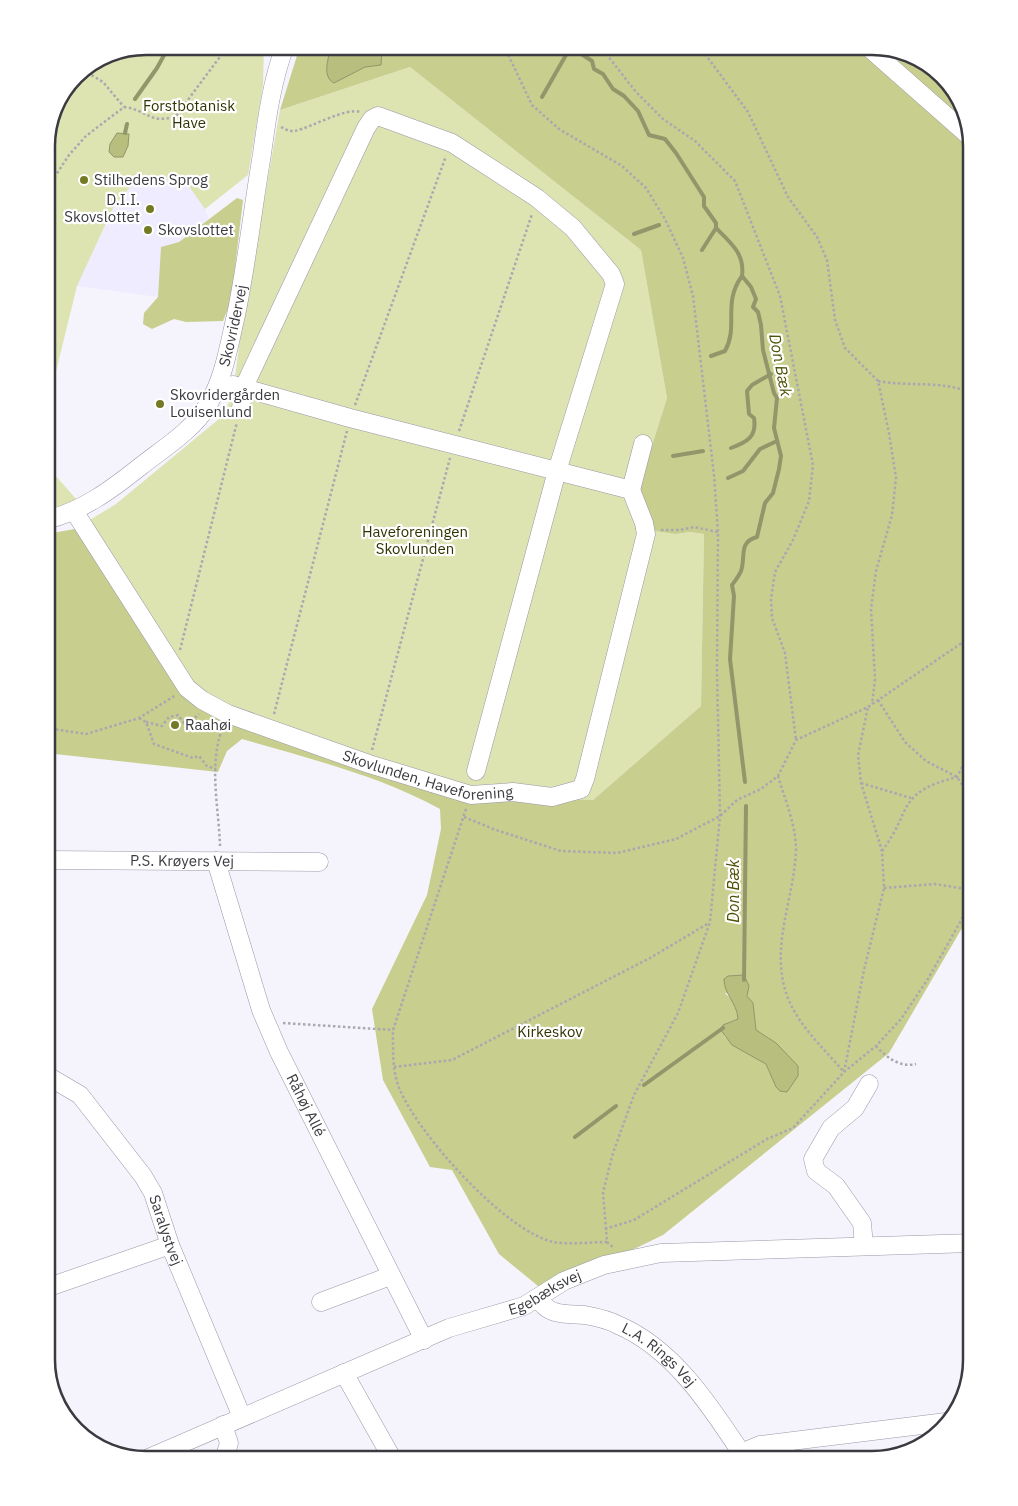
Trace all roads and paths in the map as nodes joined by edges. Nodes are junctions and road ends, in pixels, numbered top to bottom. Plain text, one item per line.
1 (221, 55) edge
2 (282, 55) edge
3 (508, 55) edge
4 (607, 55) edge
5 (706, 55) edge
6 (877, 55) edge
7 (90, 74) edge
8 (124, 107) junction
9 (372, 119) junction
10 (267, 120) junction
11 (961, 129) edge
12 (446, 158) dead end
13 (55, 176) edge
14 (530, 220) dead end
15 (220, 381) junction
16 (878, 381) junction
17 (243, 388) junction
18 (963, 390) edge
19 (359, 394) dead end
20 (241, 409) joint
21 (462, 422) dead end
22 (344, 444) dead end
23 (643, 444) dead end
24 (447, 470) dead end
25 (557, 472) junction
26 (632, 490) junction
27 (74, 511) junction
28 (55, 517) edge
29 (646, 528) junction
30 (718, 532) junction
31 (962, 643) edge
32 (181, 645) dead end
33 (187, 688) junction
34 (202, 700) junction
35 (878, 700) junction
36 (277, 704) dead end
37 (872, 704) junction
38 (868, 707) junction
39 (228, 714) junction
40 (139, 718) junction
41 (146, 722) junction
42 (55, 729) edge
43 (796, 740) junction
44 (373, 747) dead end
45 (963, 765) edge
46 (216, 769) junction
47 (476, 771) dead end
48 (778, 776) junction
49 (957, 777) junction
50 (860, 783) junction
51 (963, 786) edge
52 (470, 795) junction
53 (911, 798) junction
54 (720, 816) junction
55 (464, 817) junction
56 (882, 851) junction
57 (55, 860) edge
58 (216, 862) junction
59 (318, 862) dead end
60 (884, 888) junction
61 (963, 889) edge
62 (963, 917) edge
63 (710, 922) junction
64 (266, 1022) junction
65 (393, 1030) junction
66 (876, 1046) junction
67 (916, 1064) dead end
68 (394, 1067) junction
69 (844, 1072) junction
70 (55, 1080) edge
71 (869, 1084) dead end
72 (606, 1229) junction
73 (963, 1241) edge
74 (607, 1242) junction
75 (170, 1246) junction
76 (864, 1246) junction
77 (629, 1260) junction
78 (390, 1276) junction
79 (55, 1285) edge
80 (537, 1298) junction
81 (321, 1302) dead end
82 (424, 1340) junction
83 (344, 1374) junction
84 (242, 1417) junction
85 (937, 1423) edge
86 (223, 1425) junction
87 (164, 1451) edge
88 (227, 1451) edge
89 (388, 1451) edge
90 (740, 1451) edge
91 (751, 1451) edge

1 - 8 path
2 - 10 street, Skovridervej
3 - 30 path
4 - 43 path
5 - 16 path
6 - 11 street
7 - 8 path
8 - 13 path
9 - 10 path
9 - 17 street
9 - 25 street
10 - 15 street, Skovridervej
12 - 19 path
14 - 21 path
15 - 17 street
15 - 27 street, Skovridervej
16 - 18 path
16 - 37 path
17 - 20 street
17 - 25 street
20 - 32 path
22 - 36 path
23 - 26 street
24 - 44 path
25 - 26 street
25 - 47 street
26 - 29 street
27 - 28 street, Skovridervej
27 - 33 street, Skovlunden, Haveforening
29 - 30 path
29 - 52 street, Skovlunden, Haveforening
30 - 54 path
31 - 35 path
33 - 34 street, Skovlunden, Haveforening
33 - 40 path
34 - 39 street, Skovlunden, Haveforening
34 - 41 path
35 - 37 path
35 - 49 path
37 - 38 path
38 - 43 path
38 - 50 path
39 - 46 path
39 - 52 street, Skovlunden, Haveforening
40 - 41 path
40 - 42 path
41 - 46 path
43 - 48 path
45 - 49 path
46 - 58 path
48 - 54 path
48 - 69 path
49 - 51 path
49 - 53 path
50 - 53 path
50 - 56 path
52 - 55 path
53 - 56 path
54 - 55 path
54 - 63 path
55 - 65 path
56 - 60 path
57 - 58 street, P.S. Krøyers Vej
58 - 59 street, P.S. Krøyers Vej
58 - 64 street, Råhøj Allé
60 - 61 path
60 - 69 path
62 - 66 path
63 - 68 path
63 - 72 path
64 - 65 path
64 - 78 street, Råhøj Allé
65 - 68 path
66 - 67 path
66 - 69 path
68 - 74 path
69 - 72 path
70 - 75 street, Saralystvej
71 - 76 street
72 - 74 path
73 - 76 street, Egebæksvej
74 - 77 path
75 - 79 street
75 - 84 street, Saralystvej
76 - 77 street, Egebæksvej
77 - 80 street, Egebæksvej
78 - 81 street
78 - 82 street, Råhøj Allé
80 - 82 street, Egebæksvej
80 - 90 street, L.A. Rings Vej
82 - 83 street, Egebæksvej
83 - 84 street, Egebæksvej
83 - 89 street
84 - 86 street, Egebæksvej
85 - 91 street
86 - 87 street, Egebæksvej
86 - 88 street

